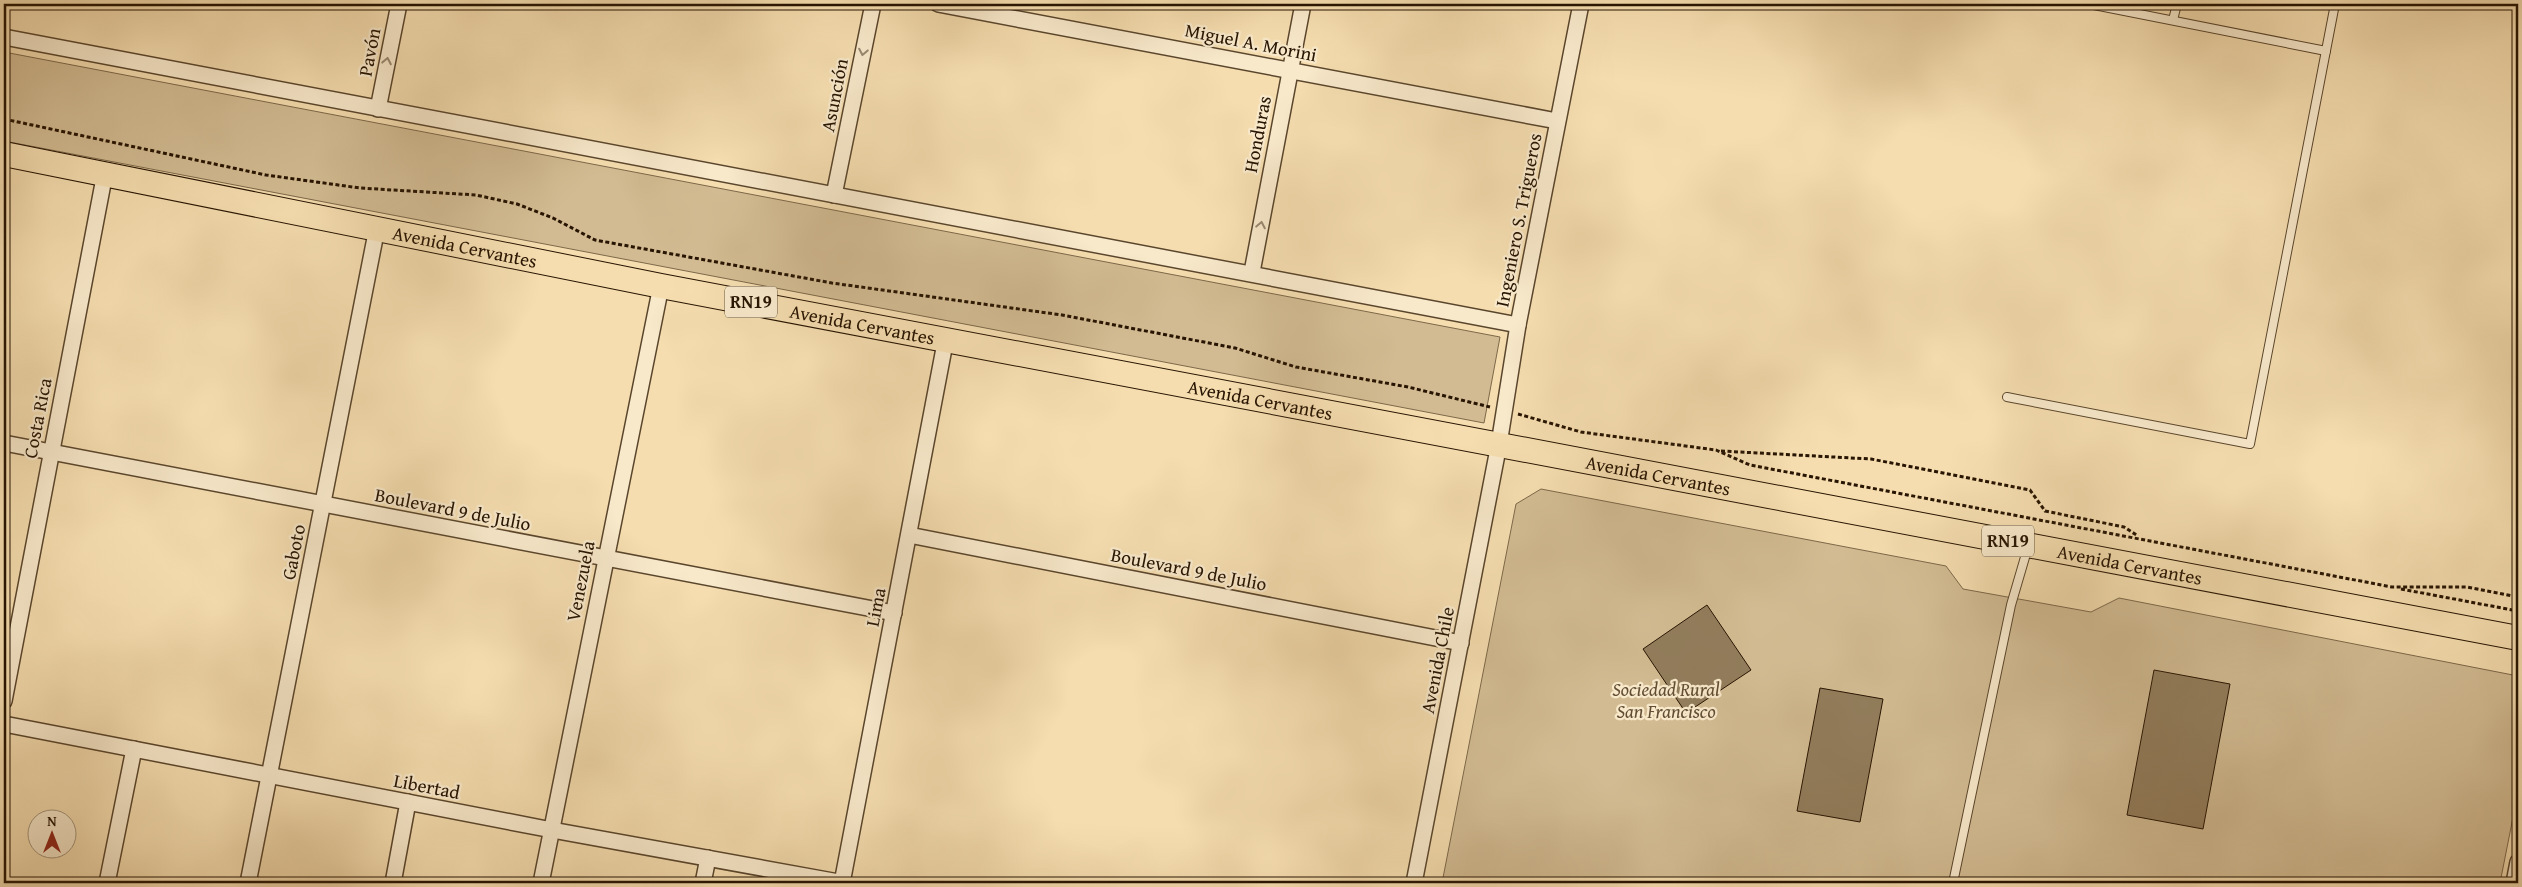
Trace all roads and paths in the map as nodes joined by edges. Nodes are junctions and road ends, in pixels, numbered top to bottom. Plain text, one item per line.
1 (399, 4) edge
2 (873, 4) edge
3 (938, 4) edge
4 (1303, 4) edge
5 (1581, 4) edge
6 (2089, 4) edge
7 (2177, 4) edge
8 (2335, 4) edge
9 (2173, 20) junction
10 (4, 37) edge
11 (2326, 51) junction
12 (1290, 70) junction
13 (378, 108) junction
14 (4, 119) edge
15 (1557, 121) junction
16 (4, 154) edge
17 (105, 173) junction
18 (834, 195) junction
19 (378, 228) junction
20 (1252, 272) junction
21 (661, 286) junction
22 (1518, 325) junction
23 (946, 338) junction
24 (2006, 397) dead end
25 (1504, 410) junction
26 (4, 443) edge
27 (1499, 444) junction
28 (1716, 450) junction
29 (51, 452) junction
30 (323, 504) junction
31 (909, 535) junction
32 (2141, 538) junction
33 (2029, 545) junction
34 (605, 559) junction
35 (2392, 587) junction
36 (2518, 597) edge
37 (2518, 611) edge
38 (894, 613) junction
39 (2518, 638) edge
40 (1461, 643) junction
41 (4, 701) edge
42 (4, 724) edge
43 (134, 750) junction
44 (269, 776) junction
45 (408, 802) junction
46 (552, 830) junction
47 (708, 858) junction
48 (2518, 862) edge
49 (107, 883) edge
50 (248, 883) edge
51 (393, 883) edge
52 (542, 883) edge
53 (703, 883) edge
54 (843, 883) edge
55 (1414, 883) edge
56 (1953, 883) edge
57 (2514, 883) edge

13 -> 1 street, Pavón
2 -> 18 street, Asunción
3 - 12 street, Miguel A. Morini
4 - 12 street, Honduras
5 - 15 street, Ingeniero S. Trigueros
6 - 9 lane
7 - 9 lane
8 - 11 lane
9 - 11 lane
10 - 13 street
11 - 24 lane
12 - 15 street, Miguel A. Morini
20 -> 12 street, Honduras
13 - 18 street
14 - 25 path
15 - 22 street, Ingeniero S. Trigueros
16 - 17 main road, Avenida Cervantes / RN19
17 - 19 main road, Avenida Cervantes / RN19
17 - 29 street, Costa Rica
18 - 20 street
19 - 21 main road, Avenida Cervantes / RN19
19 - 30 street, Gaboto
20 - 22 street
21 - 23 main road, Avenida Cervantes / RN19
21 - 34 street, Venezuela
22 - 25 street, Ingeniero S. Trigueros
23 - 27 main road, Avenida Cervantes / RN19
23 - 31 street, Lima
25 - 27 street, Ingeniero S. Trigueros
25 - 28 path
26 - 29 street, Boulevard 9 de Julio
27 - 33 main road, Avenida Cervantes / RN19
27 - 40 street, Avenida Chile
28 - 32 path
28 - 32 path
29 - 30 street, Boulevard 9 de Julio
29 - 41 street, Costa Rica
30 - 34 street, Boulevard 9 de Julio
30 - 44 street, Gaboto
31 - 38 street, Lima
31 - 40 street, Boulevard 9 de Julio
32 - 35 path
33 - 39 main road, Avenida Cervantes / RN19
33 - 56 lane
34 - 38 street, Boulevard 9 de Julio
34 - 46 street, Venezuela
35 - 36 path
35 - 37 path
38 - 54 street, Lima
40 - 55 street, Avenida Chile
42 - 43 street, Libertad
43 - 44 street, Libertad
43 - 49 street
44 - 45 street, Libertad
44 - 50 street, Gaboto
45 - 46 street, Libertad
45 - 51 street
46 - 47 street, Libertad
46 - 52 street, Venezuela
47 - 53 street
47 - 54 street, Libertad
48 - 57 street

